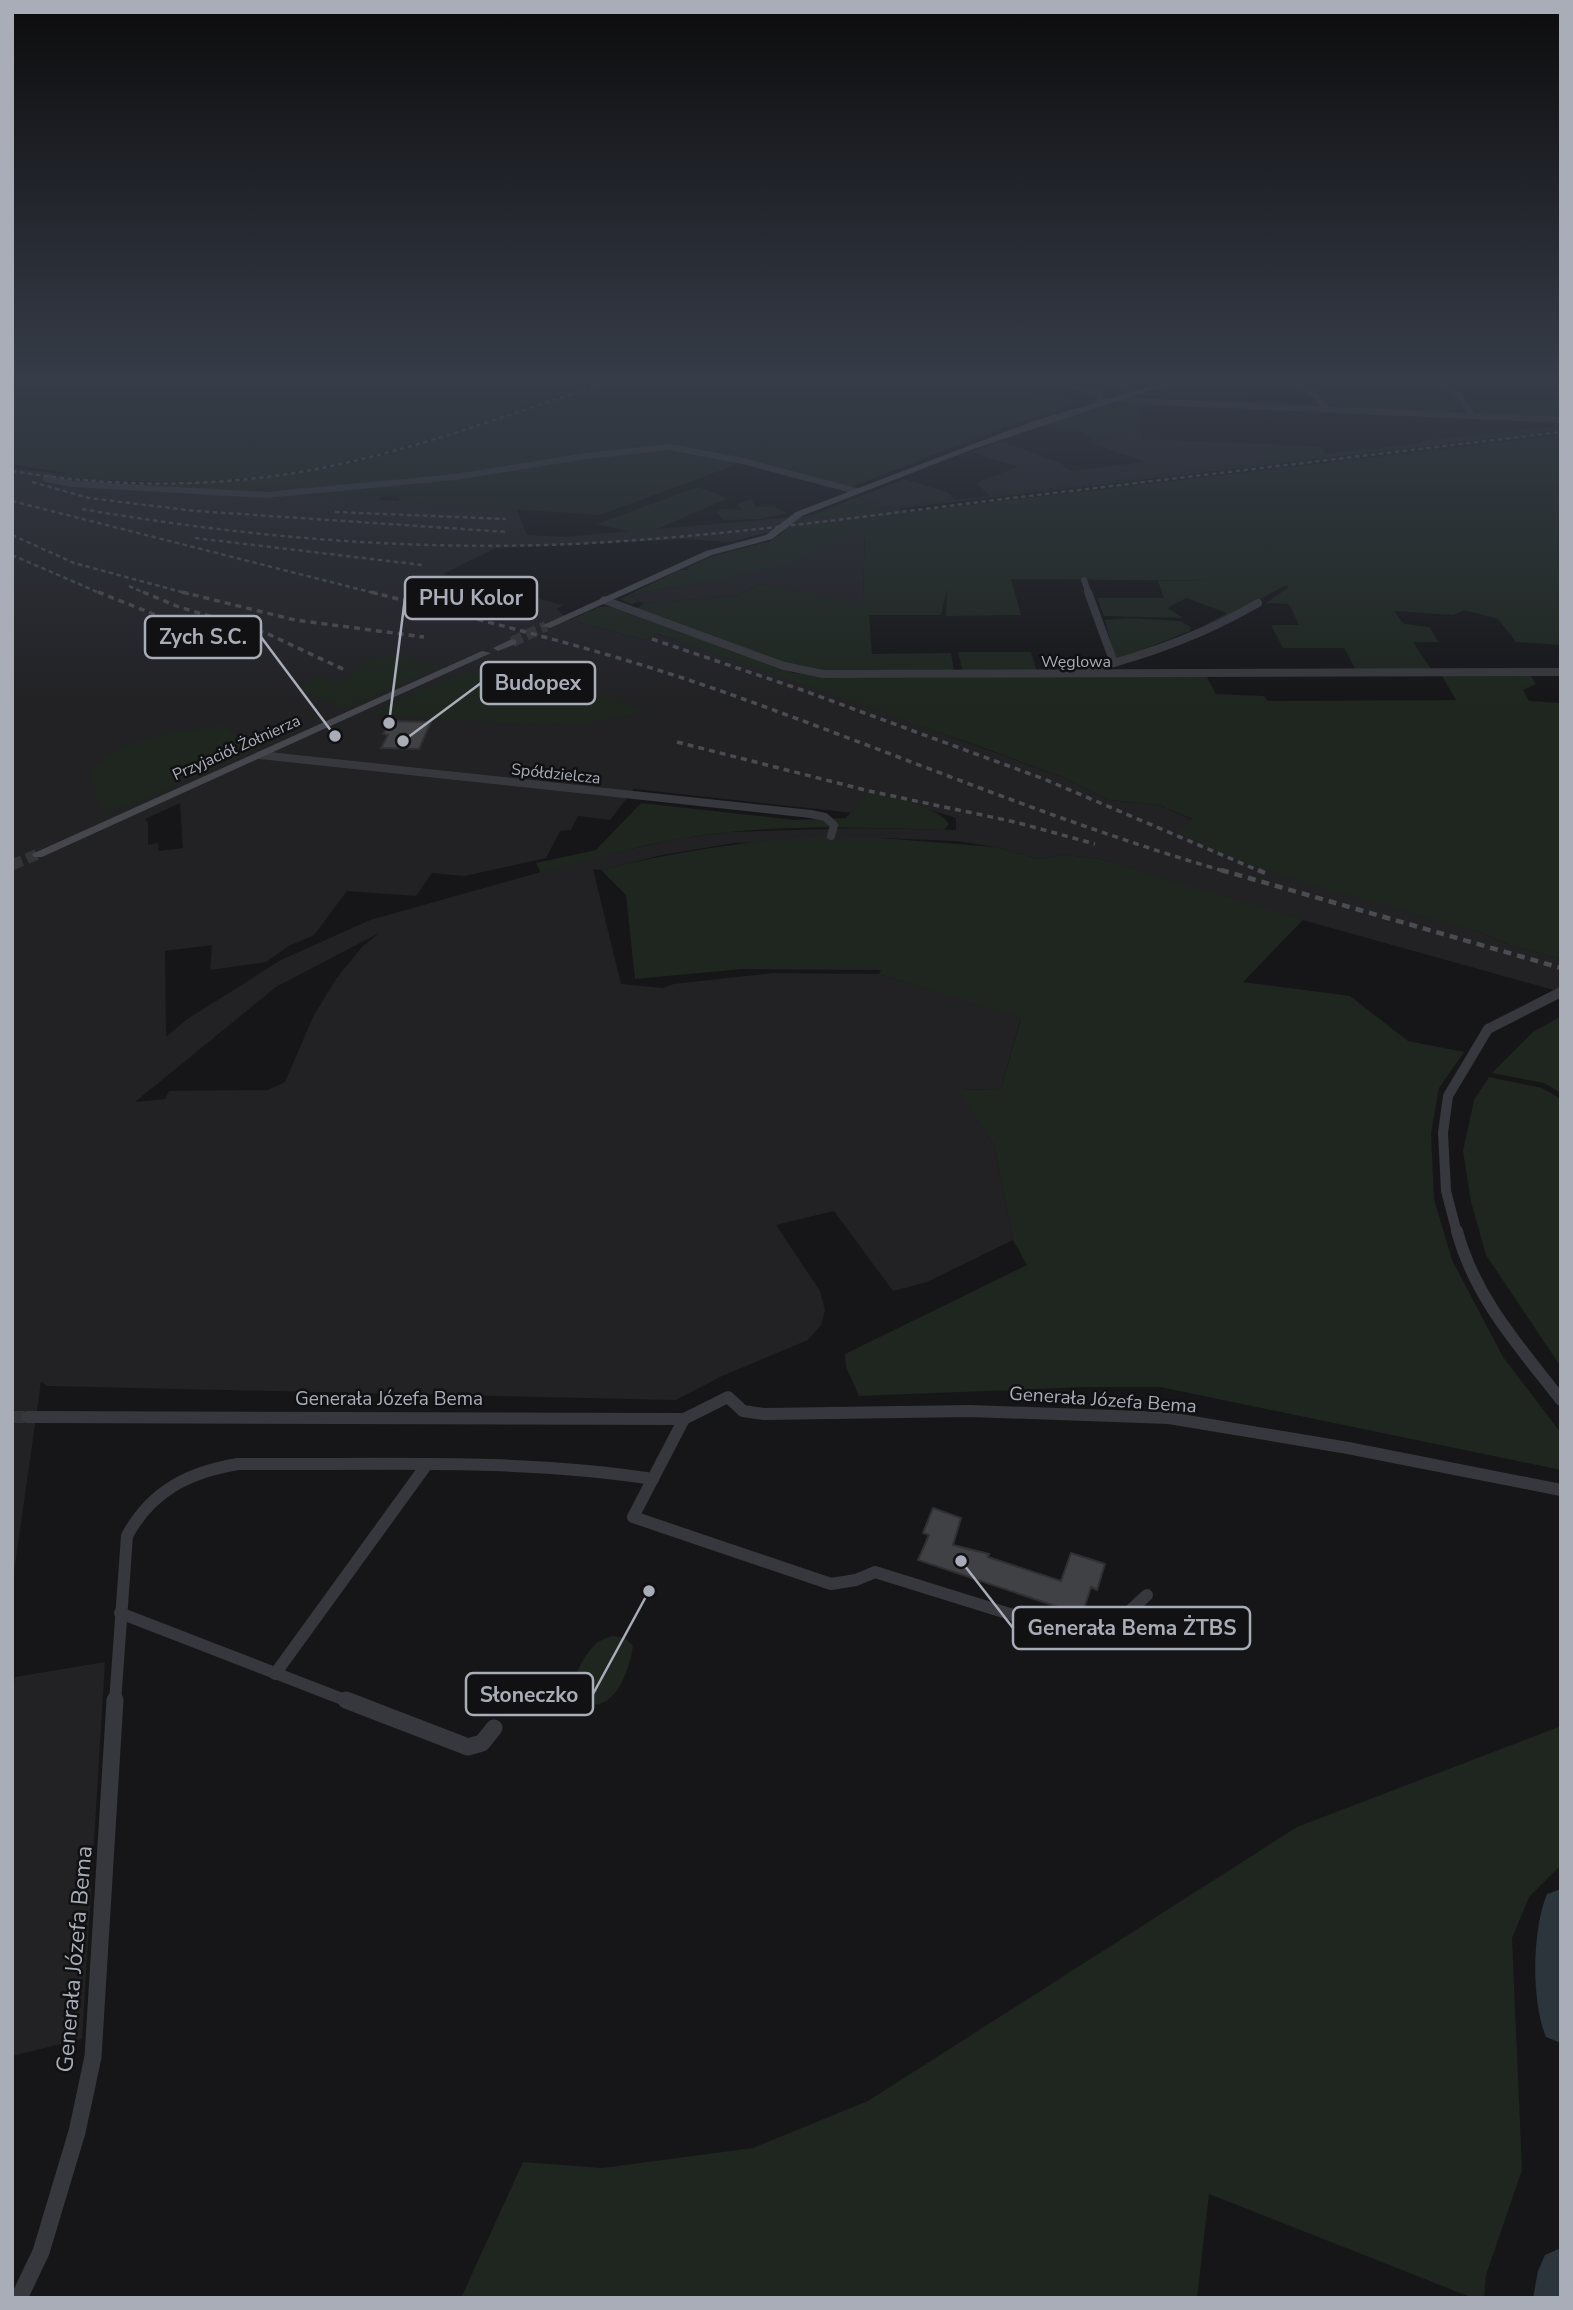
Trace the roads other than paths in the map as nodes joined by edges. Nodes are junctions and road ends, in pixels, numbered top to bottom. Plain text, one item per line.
1 (111, 487) edge
2 (352, 487) edge
3 (840, 487) edge
4 (867, 487) edge
5 (856, 491) junction
6 (1084, 580) dead end
7 (604, 600) junction
8 (1258, 603) dead end
9 (546, 626) tunnel mouth
10 (512, 642) tunnel mouth
11 (1114, 663) junction
12 (1561, 672) edge
13 (1069, 674) junction
14 (260, 755) junction
15 (831, 836) dead end
16 (38, 854) tunnel mouth
17 (1561, 992) edge
18 (1561, 1400) edge
19 (27, 1417) tunnel mouth
20 (684, 1419) junction
21 (425, 1467) junction
22 (653, 1479) junction
23 (1561, 1489) edge
24 (1147, 1595) dead end
25 (120, 1613) junction
26 (275, 1674) junction
27 (494, 1728) dead end
28 (19, 2298) edge

1 - 2 street
3 - 5 street
4 - 5 main road
5 - 7 main road
6 - 11 street
7 - 9 main road
7 - 13 street, Węglowa
8 - 11 street
10 - 14 main road, Przyjaciół Żołnierza
11 - 13 street
12 - 13 street, Węglowa
14 - 15 street, Spółdzielcza
14 - 16 main road, Przyjaciół Żołnierza
17 - 18 street
19 - 20 street, Generała Józefa Bema
20 - 22 street
20 - 23 street, Generała Józefa Bema
21 - 22 street, Generała Józefa Bema
21 - 25 street, Generała Józefa Bema
21 - 26 street
22 - 24 street
25 - 26 street
25 - 28 street, Generała Józefa Bema
26 - 27 street

